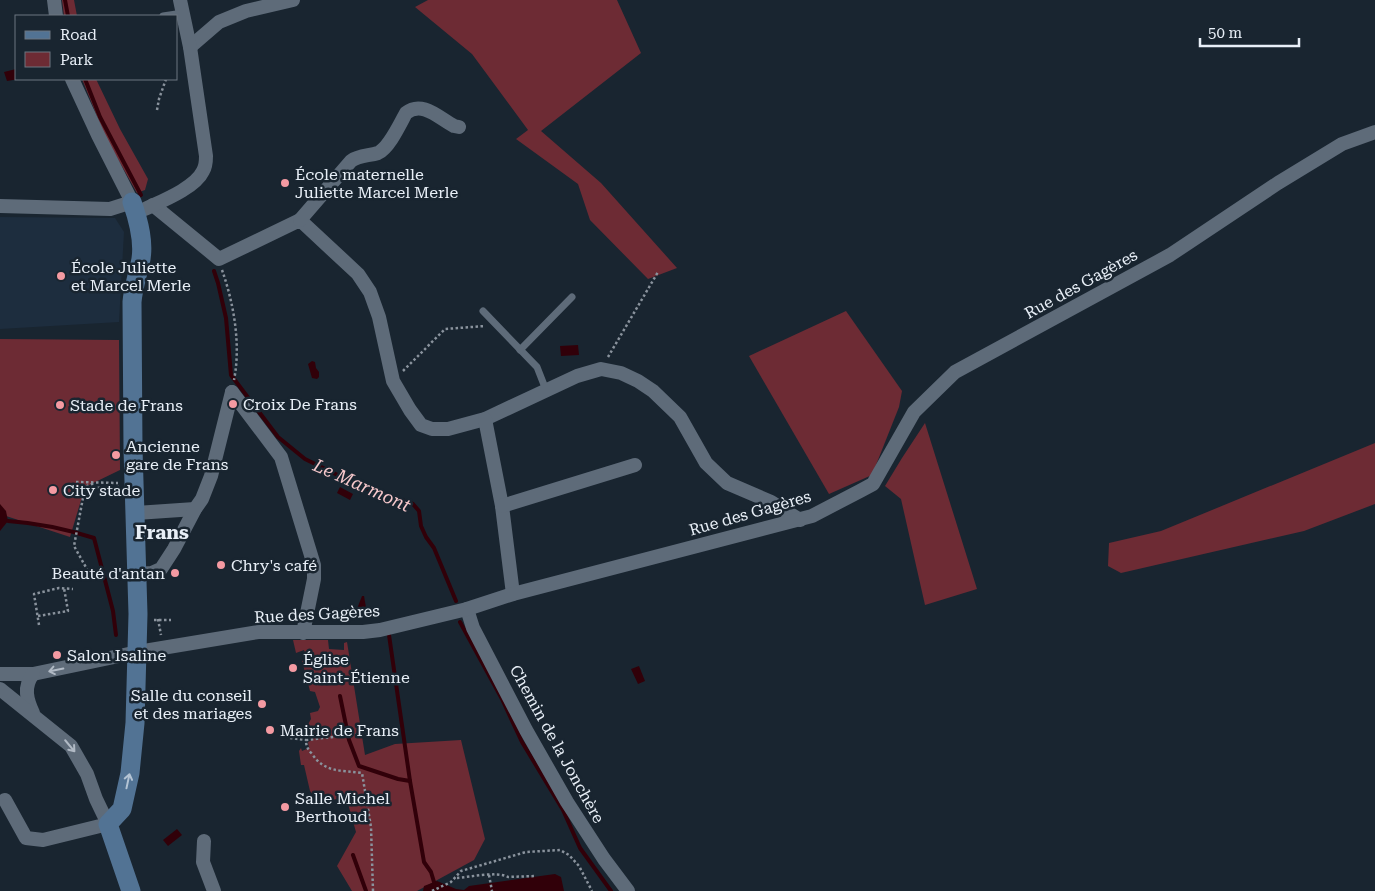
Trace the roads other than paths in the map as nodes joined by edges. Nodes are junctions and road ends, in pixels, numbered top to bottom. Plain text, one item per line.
1 (54, 0) edge
2 (293, 0) edge
3 (182, 6) edge
4 (56, 15) edge
5 (165, 15) edge
6 (190, 47) junction
7 (72, 80) edge
8 (459, 127) dead end
9 (1375, 132) edge
10 (0, 206) edge
11 (140, 207) junction
12 (300, 220) junction
13 (572, 296) dead end
14 (484, 311) dead end
15 (520, 350) junction
16 (546, 390) junction
17 (485, 419) junction
18 (635, 465) dead end
19 (502, 506) junction
20 (195, 509) junction
21 (136, 513) junction
22 (800, 520) junction
23 (137, 574) junction
24 (513, 594) junction
25 (467, 609) junction
26 (303, 633) junction
27 (138, 652) junction
28 (0, 674) edge
29 (33, 674) junction
30 (0, 689) edge
31 (34, 714) junction
32 (5, 800) dead end
33 (108, 824) junction
34 (204, 841) dead end
35 (131, 891) edge
36 (214, 891) edge
37 (628, 891) edge

1 - 4 street
2 - 6 street
3 - 5 lane
3 - 6 street
6 - 11 street
7 - 11 street
8 - 12 street
9 - 22 street, Rue des Gagères
10 - 11 street
11 - 12 street
11 - 21 street
12 - 17 street
13 - 15 lane
14 - 15 lane
15 - 16 lane
16 - 17 street
16 - 22 street
17 - 19 street
18 - 19 street
19 - 24 street
20 - 21 street
20 - 23 street
20 - 26 street
21 - 23 street
22 - 24 street, Rue des Gagères
23 - 27 street
24 - 25 street, Rue des Gagères
25 - 26 street, Rue des Gagères
25 - 37 street, Chemin de la Jonchère
26 - 27 street, Rue des Gagères
27 -> 29 street, Rue des Gagères
33 -> 27 street
28 - 29 street, Rue des Gagères
29 - 31 street
30 - 31 street
31 -> 33 street
32 - 33 street
33 - 35 street
34 - 36 street

